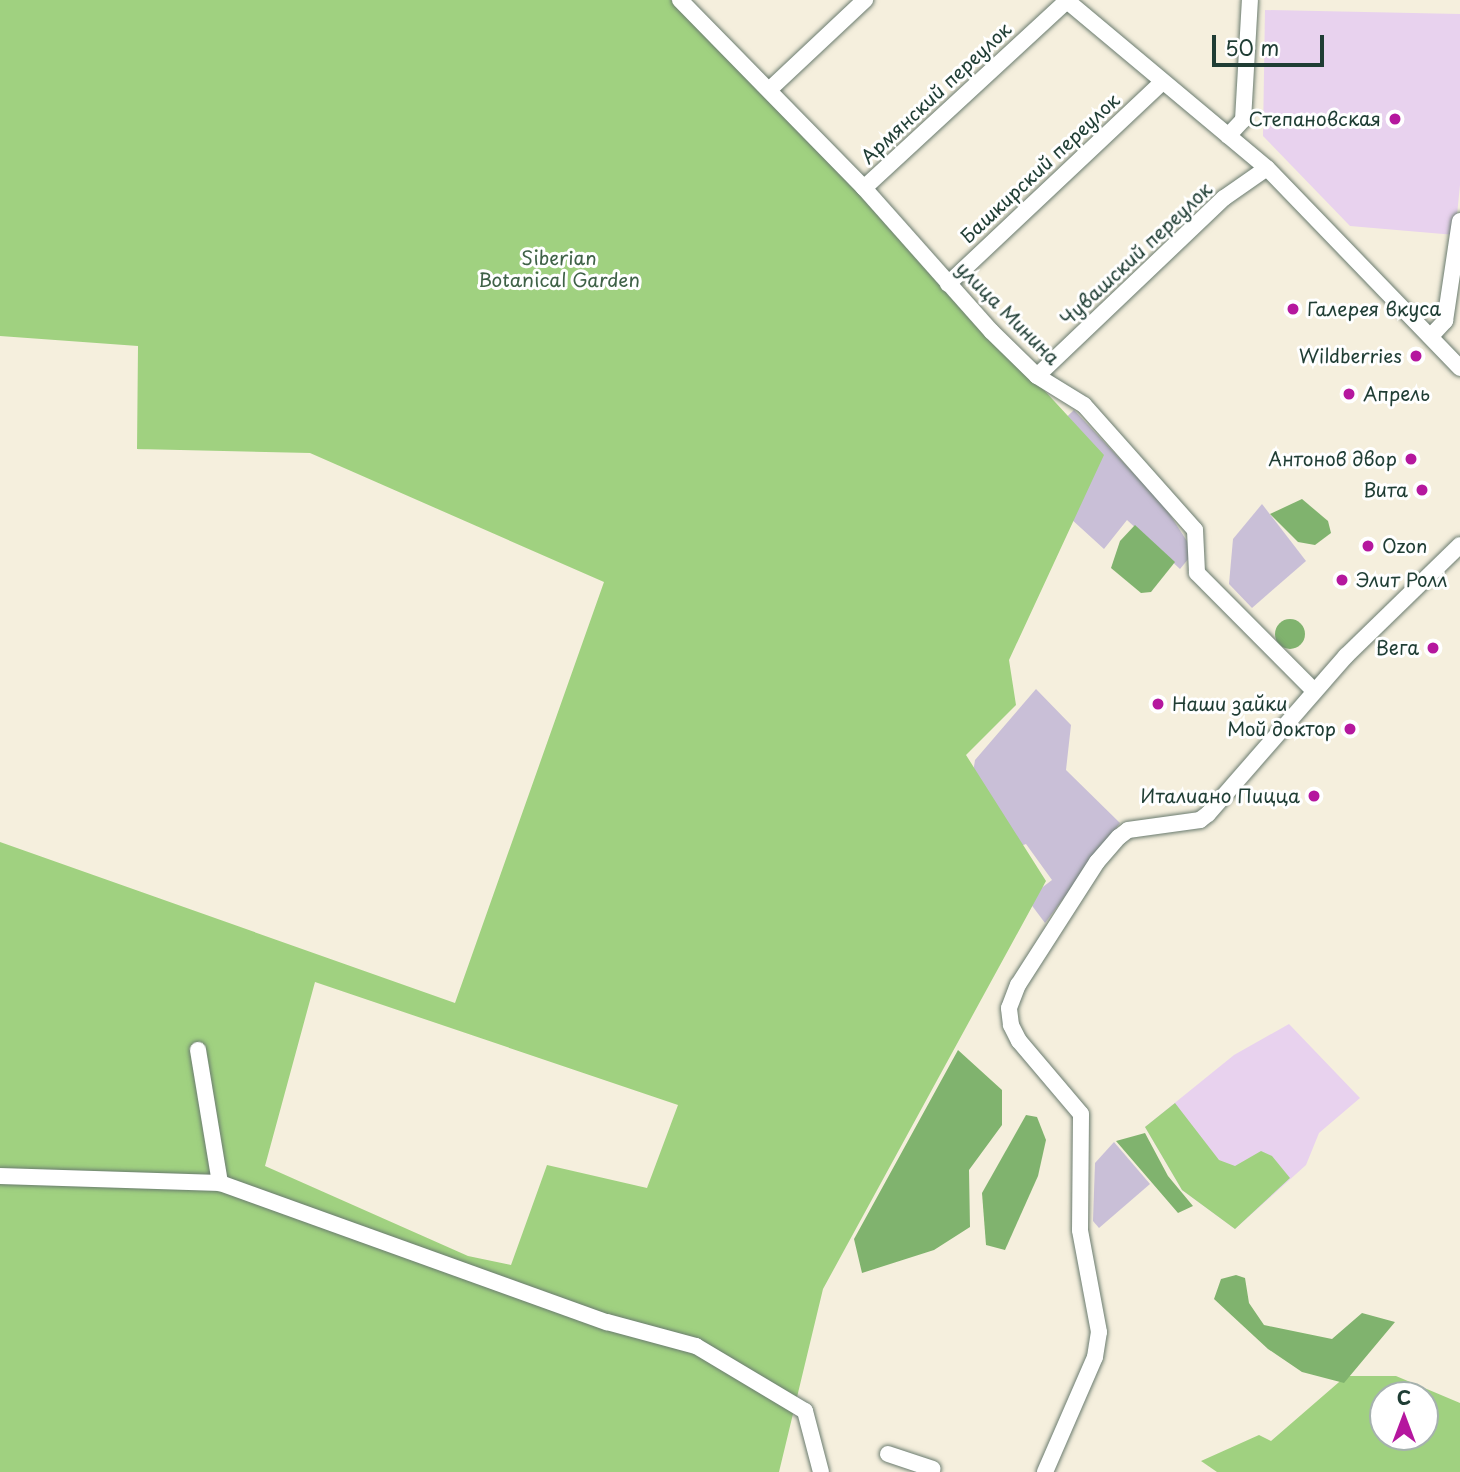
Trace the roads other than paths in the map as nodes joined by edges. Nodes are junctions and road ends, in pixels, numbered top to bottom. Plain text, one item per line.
1 (680, 0) edge
2 (865, 0) edge
3 (1067, 0) edge
4 (1250, 0) edge
5 (1162, 82) junction
6 (769, 90) junction
7 (1228, 135) junction
8 (1267, 168) junction
9 (864, 188) junction
10 (1460, 221) edge
11 (948, 284) junction
12 (1453, 322) edge
13 (1431, 336) junction
14 (1460, 368) edge
15 (1037, 376) junction
16 (1460, 545) edge
17 (1314, 691) junction
18 (198, 1050) dead end
19 (0, 1176) edge
20 (220, 1182) junction
21 (888, 1454) dead end
22 (933, 1469) dead end
23 (821, 1472) edge
24 (1045, 1472) edge

1 - 6 street, улица Минина
2 - 6 street
3 - 5 street
3 - 9 street, Армянский переулок
4 - 7 street
5 - 7 street
5 - 11 street, Башкирский переулок
6 - 9 street, улица Минина
7 - 8 street
8 - 13 street
8 - 15 street, Чувашский переулок
9 - 11 street, улица Минина
10 - 12 street
11 - 15 street, улица Минина
12 - 13 street
13 - 14 street
15 - 17 street, улица Минина
16 - 17 street
17 - 24 street
18 - 20 street
19 - 20 street
20 - 23 street
21 - 22 street

